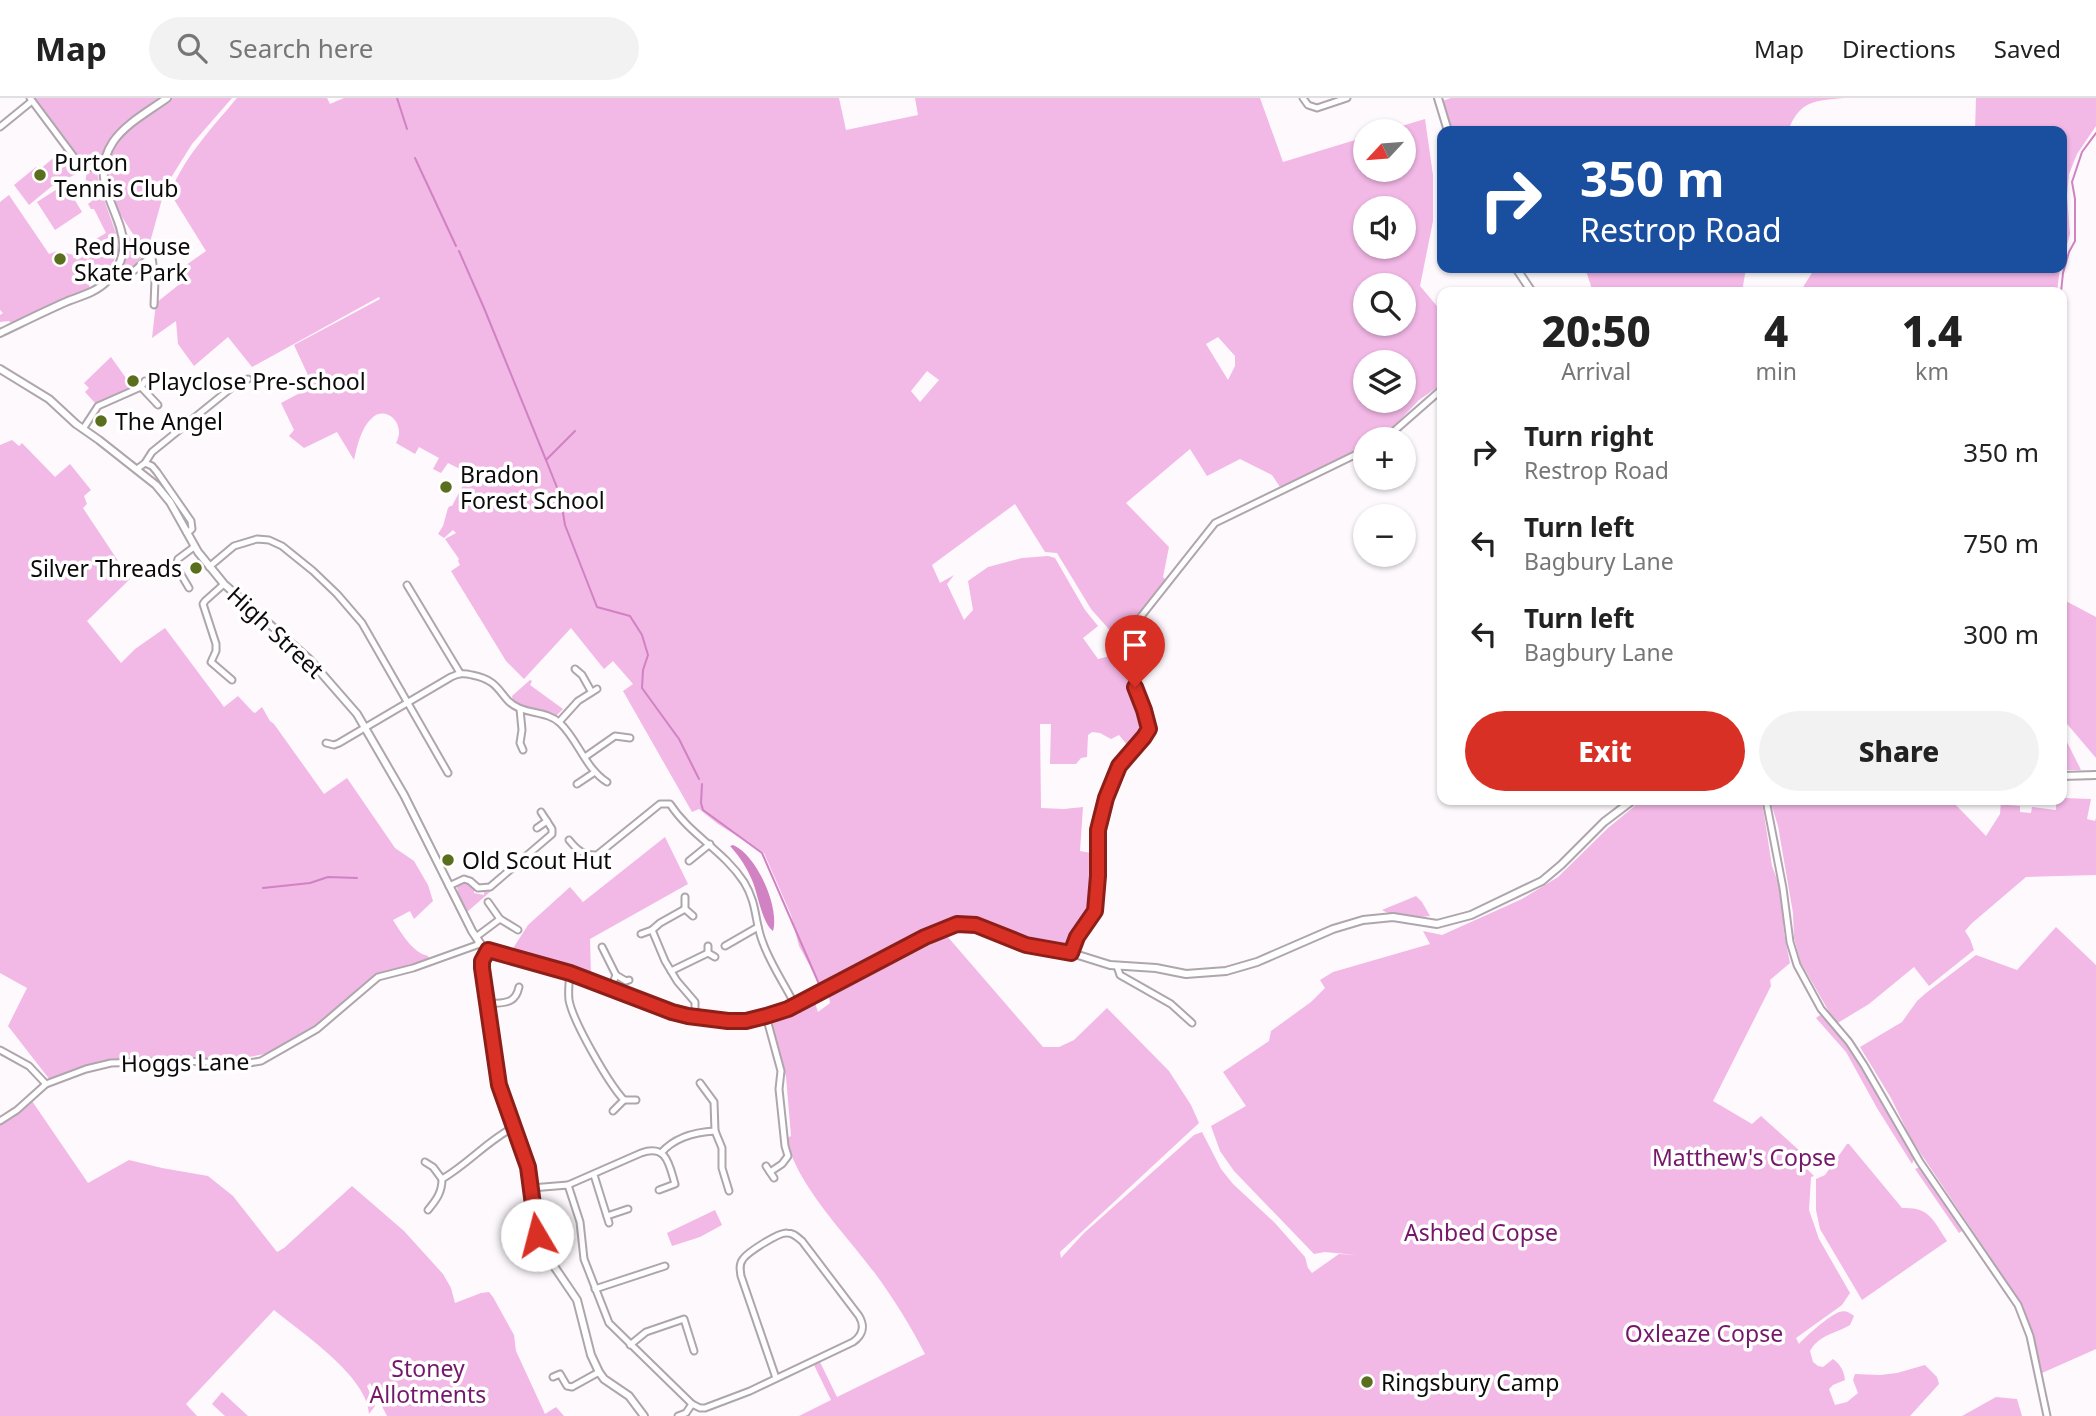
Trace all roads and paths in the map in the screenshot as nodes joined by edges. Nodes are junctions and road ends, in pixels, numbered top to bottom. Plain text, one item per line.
1 (167, 98) edge
2 (1303, 98) edge
3 (1347, 98) edge
4 (1438, 98) edge
5 (31, 99) edge
6 (1446, 126) edge
7 (0, 127) edge
8 (103, 170) junction
9 (116, 270) junction
10 (154, 305) dead end
11 (0, 333) edge
12 (0, 369) edge
13 (248, 379) dead end
14 (145, 381) dead end
15 (141, 387) junction
16 (1437, 393) edge
17 (158, 405) dead end
18 (1399, 427) edge
19 (83, 429) junction
20 (1353, 456) edge
21 (145, 463) junction
22 (137, 469) junction
23 (187, 533) junction
24 (194, 547) junction
25 (209, 567) junction
26 (224, 584) junction
27 (407, 585) dead end
28 (189, 589) dead end
29 (575, 669) dead end
30 (460, 673) junction
31 (232, 680) dead end
32 (408, 703) junction
33 (520, 709) junction
34 (559, 722) junction
35 (366, 727) junction
36 (630, 738) dead end
37 (326, 743) dead end
38 (523, 750) dead end
39 (585, 757) junction
40 (595, 772) junction
41 (448, 773) dead end
42 (2096, 775) edge
43 (2067, 776) edge
44 (607, 782) dead end
45 (577, 784) dead end
46 (1627, 805) edge
47 (1767, 805) edge
48 (541, 812) dead end
49 (547, 821) junction
50 (537, 828) dead end
51 (569, 840) dead end
52 (710, 844) junction
53 (689, 861) dead end
54 (449, 886) junction
55 (685, 897) dead end
56 (488, 902) dead end
57 (685, 909) junction
58 (693, 916) dead end
59 (500, 919) junction
60 (758, 927) junction
61 (518, 930) dead end
62 (652, 930) junction
63 (641, 934) dead end
64 (477, 940) junction
65 (725, 946) dead end
66 (602, 947) dead end
67 (488, 950) junction
68 (1071, 953) junction
69 (715, 957) dead end
70 (1117, 966) junction
71 (671, 971) junction
72 (570, 973) junction
73 (616, 975) junction
74 (629, 980) dead end
75 (611, 988) junction
76 (526, 994) dead end
77 (488, 1004) junction
78 (795, 1005) junction
79 (766, 1016) junction
80 (695, 1017) junction
81 (1192, 1023) dead end
82 (0, 1050) edge
83 (699, 1083) dead end
84 (46, 1084) junction
85 (624, 1100) junction
86 (636, 1100) dead end
87 (613, 1111) dead end
88 (0, 1121) edge
89 (514, 1127) junction
90 (715, 1131) junction
91 (661, 1153) junction
92 (425, 1162) dead end
93 (766, 1166) dead end
94 (770, 1172) junction
95 (594, 1175) junction
96 (774, 1178) dead end
97 (442, 1179) junction
98 (568, 1185) junction
99 (730, 1187) dead end
100 (531, 1188) junction
101 (659, 1190) dead end
102 (628, 1209) dead end
103 (428, 1210) dead end
104 (665, 1266) dead end
105 (595, 1289) junction
106 (681, 1310) dead end
107 (684, 1319) junction
108 (630, 1345) junction
109 (694, 1351) dead end
110 (599, 1372) junction
111 (553, 1377) dead end
112 (776, 1378) junction
113 (567, 1386) junction
114 (562, 1392) dead end
115 (692, 1404) junction
116 (643, 1416) edge
117 (678, 1416) edge
118 (2047, 1416) edge

1 - 8 street
2 - 3 street
4 - 6 street
5 - 7 street
5 - 8 street
8 - 9 street
9 - 10 street
9 - 11 street
12 - 19 street, High Street
13 - 21 street
14 - 15 street
15 - 17 street
15 - 19 street
16 - 18 street
19 - 22 street, High Street
20 - 68 street
21 - 22 street
21 - 23 street
22 - 23 street, High Street
23 - 24 street, High Street
24 - 25 street, High Street
24 - 28 street
25 - 26 street, High Street
25 - 32 street
26 - 31 street
26 - 35 street, High Street
27 - 30 street
29 - 34 street
30 - 32 street
30 - 33 street
32 - 35 street
32 - 41 street
33 - 34 street
33 - 38 street
34 - 39 street
35 - 37 street
35 - 54 street, High Street
36 - 39 street
39 - 40 street
40 - 44 street
40 - 45 street
42 - 43 street
46 - 70 street
47 - 118 street
48 - 49 street
49 - 50 street
49 - 54 street
51 - 52 street
52 - 53 street
52 - 60 street
54 - 64 street, High Street
55 - 57 street
56 - 59 street
57 - 58 street
57 - 62 street
59 - 61 street
59 - 64 street, Hoggs Lane
60 - 65 street
60 - 78 street
62 - 63 street
62 - 71 street
64 - 67 street, High Street
64 - 84 street, Hoggs Lane
66 - 73 street
67 - 72 street
67 - 77 street
68 - 70 street
68 - 78 street
69 - 71 street
70 - 81 street
71 - 80 street
72 - 75 street
72 - 85 street
73 - 74 street
73 - 75 street
75 - 80 street
76 - 77 street
77 - 89 street
78 - 79 street
79 - 80 street
79 - 94 street
82 - 84 street
83 - 90 street
84 - 88 street, Hoggs Lane
85 - 86 street
85 - 87 street
89 - 97 street
89 - 100 street
90 - 91 street
90 - 99 street
91 - 95 street
91 - 101 street
92 - 97 street
93 - 94 street
94 - 96 street
95 - 98 street
95 - 102 street
97 - 103 street
98 - 100 street
98 - 105 street
100 - 110 street
104 - 105 street
105 - 108 street
106 - 107 street
107 - 108 street
107 - 109 street
108 - 115 street
110 - 113 street
110 - 116 street
111 - 113 street
112 - 112 street
112 - 115 street
113 - 114 street
115 - 117 street

